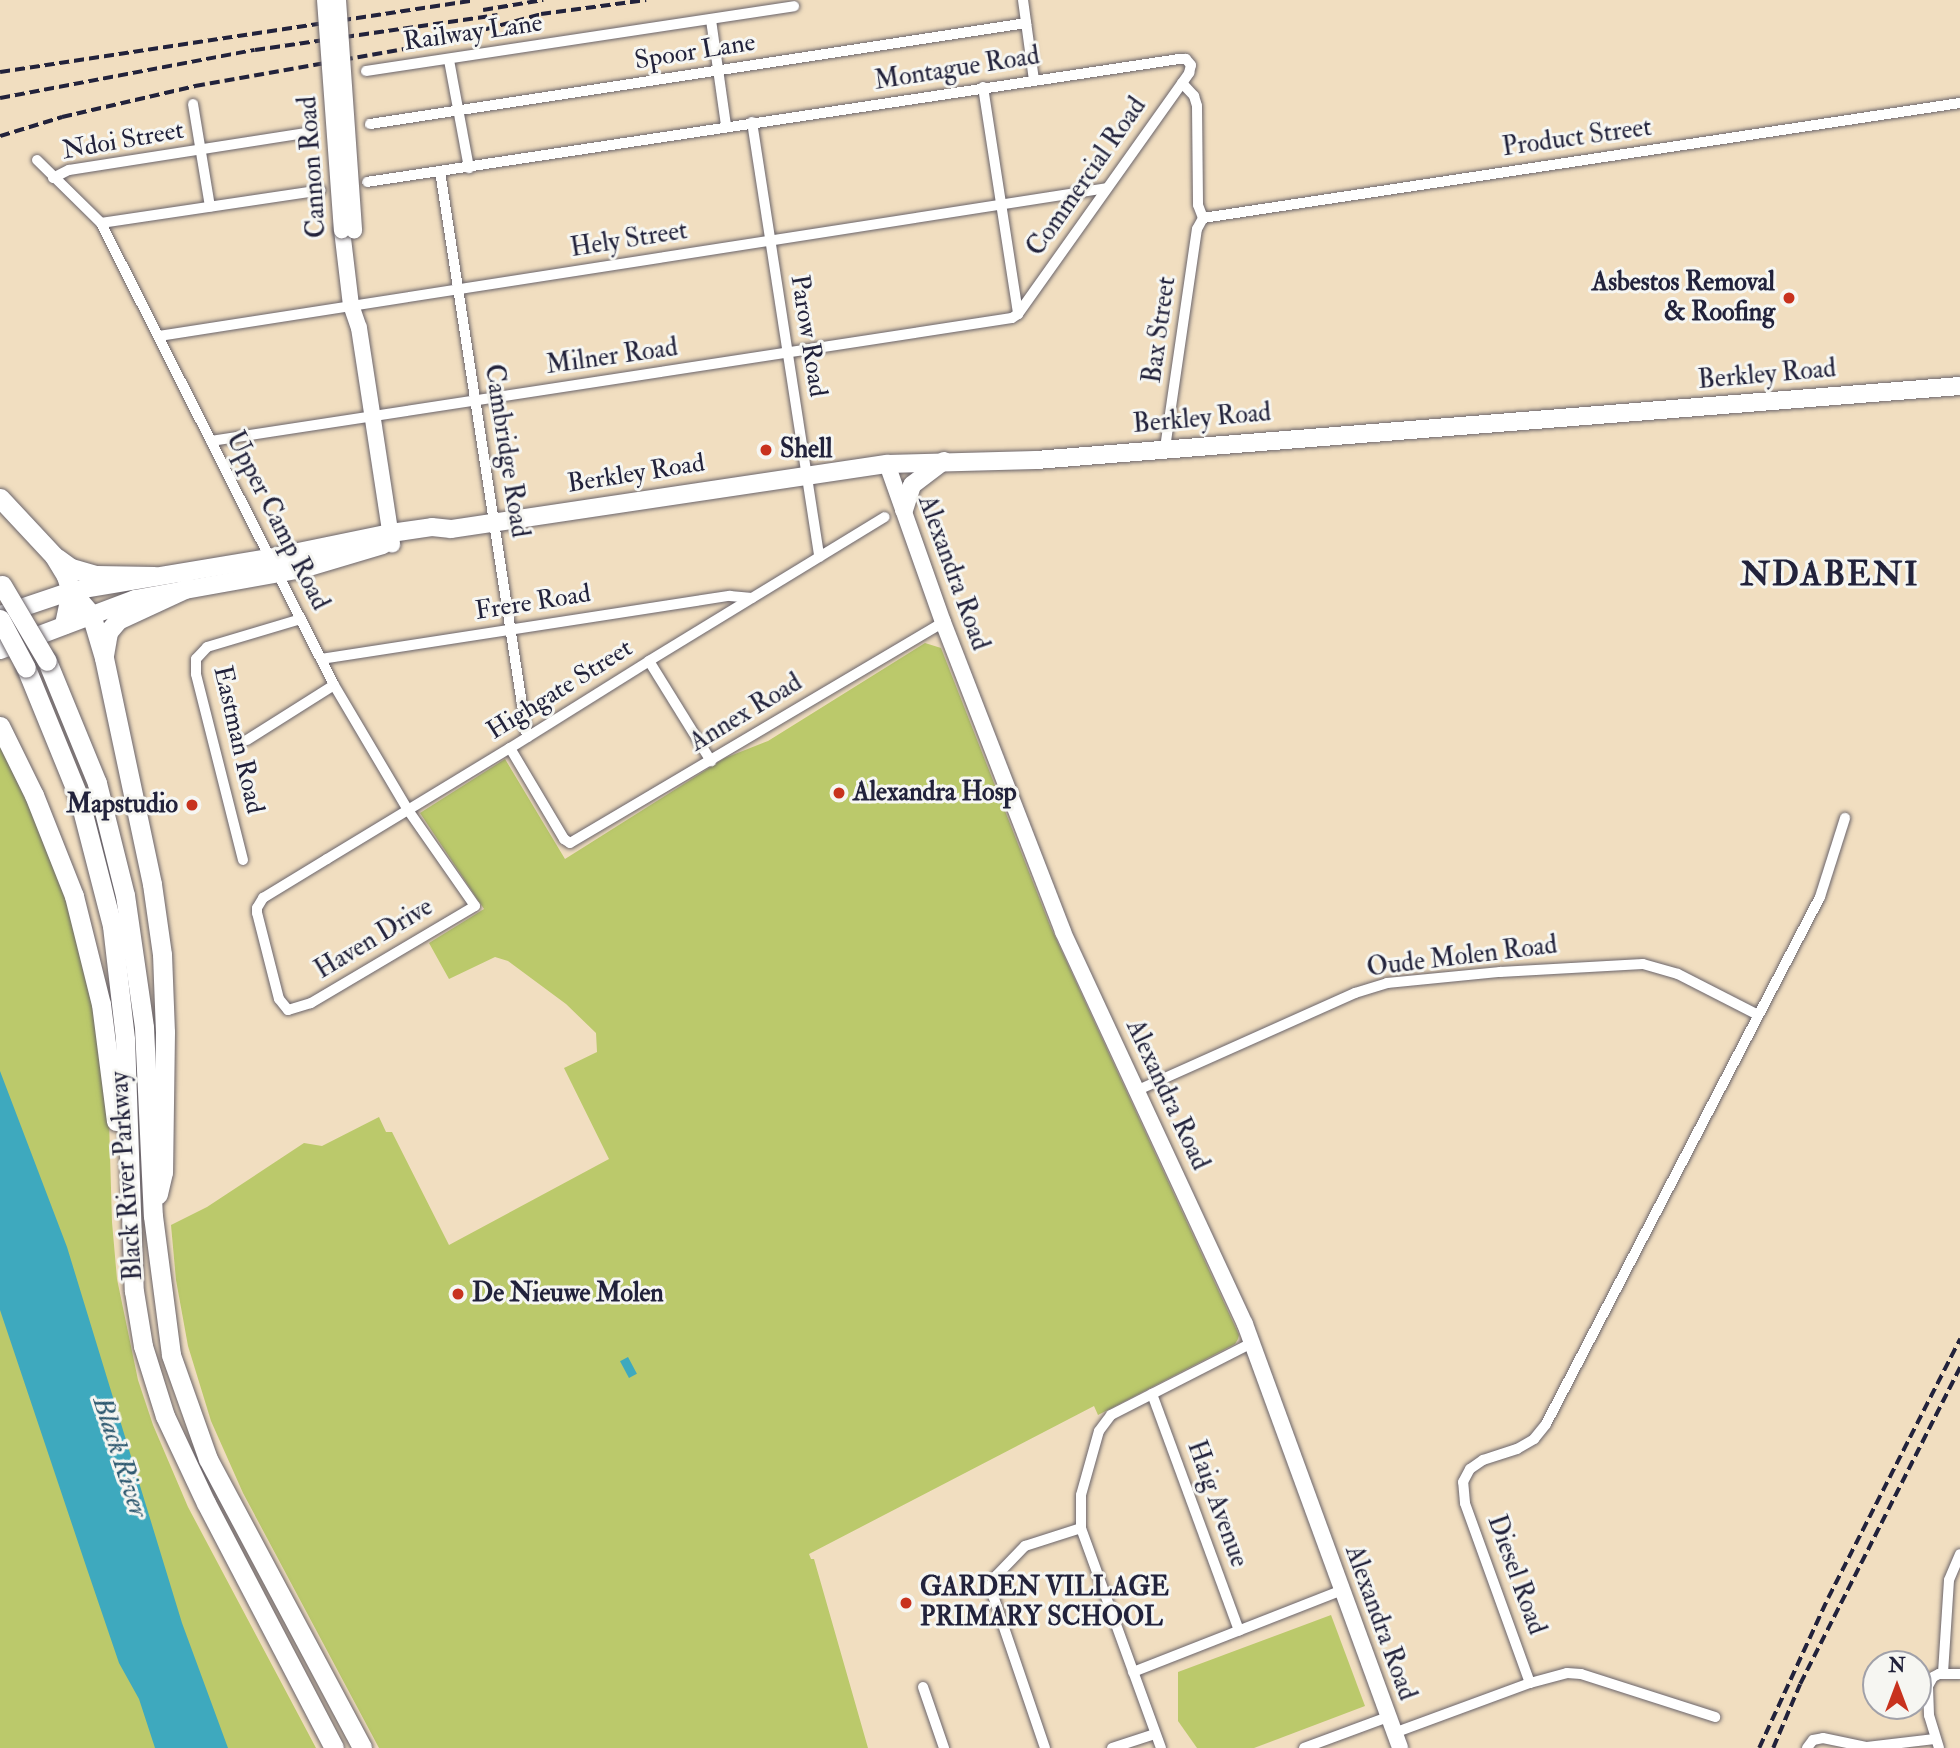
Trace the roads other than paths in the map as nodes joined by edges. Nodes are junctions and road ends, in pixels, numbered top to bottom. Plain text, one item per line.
1 (325, 0) edge
2 (338, 0) edge
3 (1023, 0) edge
4 (794, 6) dead end
5 (711, 20) junction
6 (1026, 23) junction
7 (449, 60) junction
8 (1191, 65) joint
9 (366, 71) dead end
10 (718, 71) junction
11 (1034, 80) junction
12 (1182, 83) junction
13 (983, 87) junction
14 (1960, 103) edge
15 (193, 104) dead end
16 (460, 111) junction
17 (752, 122) junction
18 (370, 124) dead end
19 (726, 125) junction
20 (306, 133) dead end
21 (201, 150) junction
22 (37, 160) dead end
23 (469, 167) junction
24 (440, 171) junction
25 (53, 178) junction
26 (367, 182) dead end
27 (1107, 188) junction
28 (321, 190) dead end
29 (1000, 205) junction
30 (210, 207) junction
31 (1202, 219) junction
32 (101, 223) junction
33 (348, 230) junction
34 (770, 241) junction
35 (458, 289) junction
36 (356, 305) junction
37 (1018, 314) junction
38 (159, 336) junction
39 (788, 355) junction
40 (1960, 386) edge
41 (476, 401) junction
42 (372, 418) junction
43 (211, 441) junction
44 (1165, 448) junction
45 (944, 461) junction
46 (887, 464) junction
47 (807, 475) junction
48 (0, 498) edge
49 (904, 510) junction
50 (885, 517) dead end
51 (494, 523) junction
52 (391, 538) junction
53 (54, 556) junction
54 (819, 557) junction
55 (274, 566) junction
56 (154, 576) junction
57 (1, 583) edge
58 (189, 587) junction
59 (71, 591) junction
60 (752, 598) junction
61 (90, 614) junction
62 (0, 617) edge
63 (301, 619) junction
64 (943, 622) junction
65 (64, 624) junction
66 (511, 629) junction
67 (0, 650) edge
68 (104, 658) junction
69 (321, 660) junction
70 (649, 661) junction
71 (334, 685) junction
72 (0, 726) edge
73 (527, 737) junction
74 (247, 740) dead end
75 (510, 748) junction
76 (711, 761) junction
77 (408, 810) junction
78 (1845, 818) dead end
79 (243, 860) dead end
80 (475, 906) joint
81 (295, 1010) joint
82 (1758, 1015) junction
83 (1138, 1090) junction
84 (153, 1216) junction
85 (134, 1291) junction
86 (1252, 1343) junction
87 (1152, 1394) junction
88 (1081, 1528) junction
89 (1960, 1554) edge
90 (1342, 1590) junction
91 (1239, 1630) junction
92 (1133, 1672) junction
93 (1943, 1673) junction
94 (1960, 1674) edge
95 (1530, 1683) junction
96 (923, 1687) dead end
97 (1388, 1717) junction
98 (1716, 1717) dead end
99 (1155, 1734) junction
100 (1397, 1741) edge
101 (1937, 1744) edge
102 (334, 1748) edge
103 (362, 1748) edge
104 (944, 1748) edge
105 (1045, 1748) edge
106 (1112, 1748) edge
107 (1161, 1748) edge
108 (1304, 1748) edge
109 (1807, 1748) edge

1 - 33 street, Cannon Road, bridge
2 - 33 street, Cannon Road, bridge
3 - 6 street
4 - 5 street, Railway Lane
5 - 7 street, Railway Lane
5 - 10 street
6 - 10 street, Spoor Lane
6 - 11 street
7 - 9 street, Railway Lane
7 - 16 street
8 - 11 street, Montague Road
8 - 12 street, Commercial Road
10 - 16 street, Spoor Lane
10 - 19 street
11 - 13 street, Montague Road
12 - 27 street, Commercial Road
12 - 31 street
13 - 17 street, Montague Road
13 - 29 street
14 - 31 street, Product Street
15 - 21 street, Ndoi Street
16 - 18 street, Spoor Lane
16 - 23 street
17 - 19 street, Montague Road
17 - 34 street, Parow Road
19 - 23 street, Montague Road
20 - 21 street, Ndoi Street
21 - 25 street, Ndoi Street
21 - 30 street, Ndoi Street
22 - 25 street, Upper Camp Road
23 - 24 street, Montague Road
24 - 26 street, Montague Road
24 - 35 street, Cambridge Road
25 - 32 street, Upper Camp Road
27 - 29 street, Hely Street
27 - 37 street, Commercial Road
28 - 30 street
29 - 34 street, Hely Street
29 - 37 street
30 - 32 street
31 - 44 street, Bax Street
32 - 38 street, Upper Camp Road
33 - 36 street, Cannon Road
34 - 35 street, Hely Street
34 - 39 street, Parow Road
35 - 36 street, Hely Street
35 - 41 street, Cambridge Road
36 - 38 street, Hely Street
36 - 42 street, Cannon Road
37 - 39 street, Milner Road
38 - 43 street, Upper Camp Road
39 - 41 street, Milner Road
39 - 47 street, Parow Road
40 - 44 main road, Berkley Road
41 - 42 street, Milner Road
41 - 51 street, Cambridge Road
42 - 43 street, Milner Road
42 - 52 street, Cannon Road
43 - 55 street, Upper Camp Road
44 - 45 main road, Berkley Road
45 - 46 main road, Berkley Road
45 - 49 main road
46 - 47 main road, Berkley Road
46 - 49 street, Alexandra Road
47 - 51 main road, Berkley Road
47 - 54 street, Parow Road
48 - 53 highway
49 - 64 street, Alexandra Road
50 - 54 street, Highgate Street
51 - 52 main road, Berkley Road
51 - 66 street, Cambridge Road
52 - 55 main road, Berkley Road
53 - 56 highway
53 - 59 highway
54 - 60 street, Highgate Street
55 - 56 main road, Berkley Road
55 - 58 main road, Berkley Road
55 - 63 street, Upper Camp Road
56 - 59 main road, Berkley Road
57 - 84 highway, Black River Parkway, bridge
58 - 61 main road, Berkley Road
58 - 68 highway
59 - 61 highway
59 - 62 main road, Berkley Road
59 - 65 highway
60 - 66 street, Frere Road
60 - 70 street, Highgate Street
61 - 65 main road, Berkley Road
61 - 68 highway
62 - 85 highway, Black River Parkway, bridge
63 - 69 street, Upper Camp Road
63 - 79 street, Eastman Road
64 - 76 street, Annex Road
64 - 83 street, Alexandra Road
65 - 67 main road, Berkley Road
66 - 69 street, Frere Road
66 - 73 street, Cambridge Road
68 - 84 highway
69 - 71 street, Upper Camp Road
70 - 73 street, Highgate Street
70 - 76 street
71 - 74 street
71 - 77 street, Upper Camp Road
72 - 85 highway
73 - 75 street, Highgate Street
75 - 76 street, Annex Road
75 - 77 street, Highgate Street
77 - 80 street, Upper Camp Road
77 - 81 street, Highgate Street
78 - 82 street
80 - 81 street, Haven Drive
82 - 83 street, Oude Molen Road
82 - 95 street, Diesel Road
83 - 86 street, Alexandra Road
84 - 103 highway, Black River Parkway
85 - 102 highway, Black River Parkway
86 - 87 street
86 - 90 street, Alexandra Road
87 - 88 street
87 - 91 street, Haig Avenue
88 - 92 street
88 - 105 street
89 - 93 street
90 - 91 street
90 - 97 street, Alexandra Road
91 - 92 street
92 - 99 street
93 - 94 street
93 - 101 street
95 - 98 street
95 - 100 street
96 - 104 street
97 - 100 street, Alexandra Road
97 - 108 street
99 - 106 street
99 - 107 street
101 - 109 street

